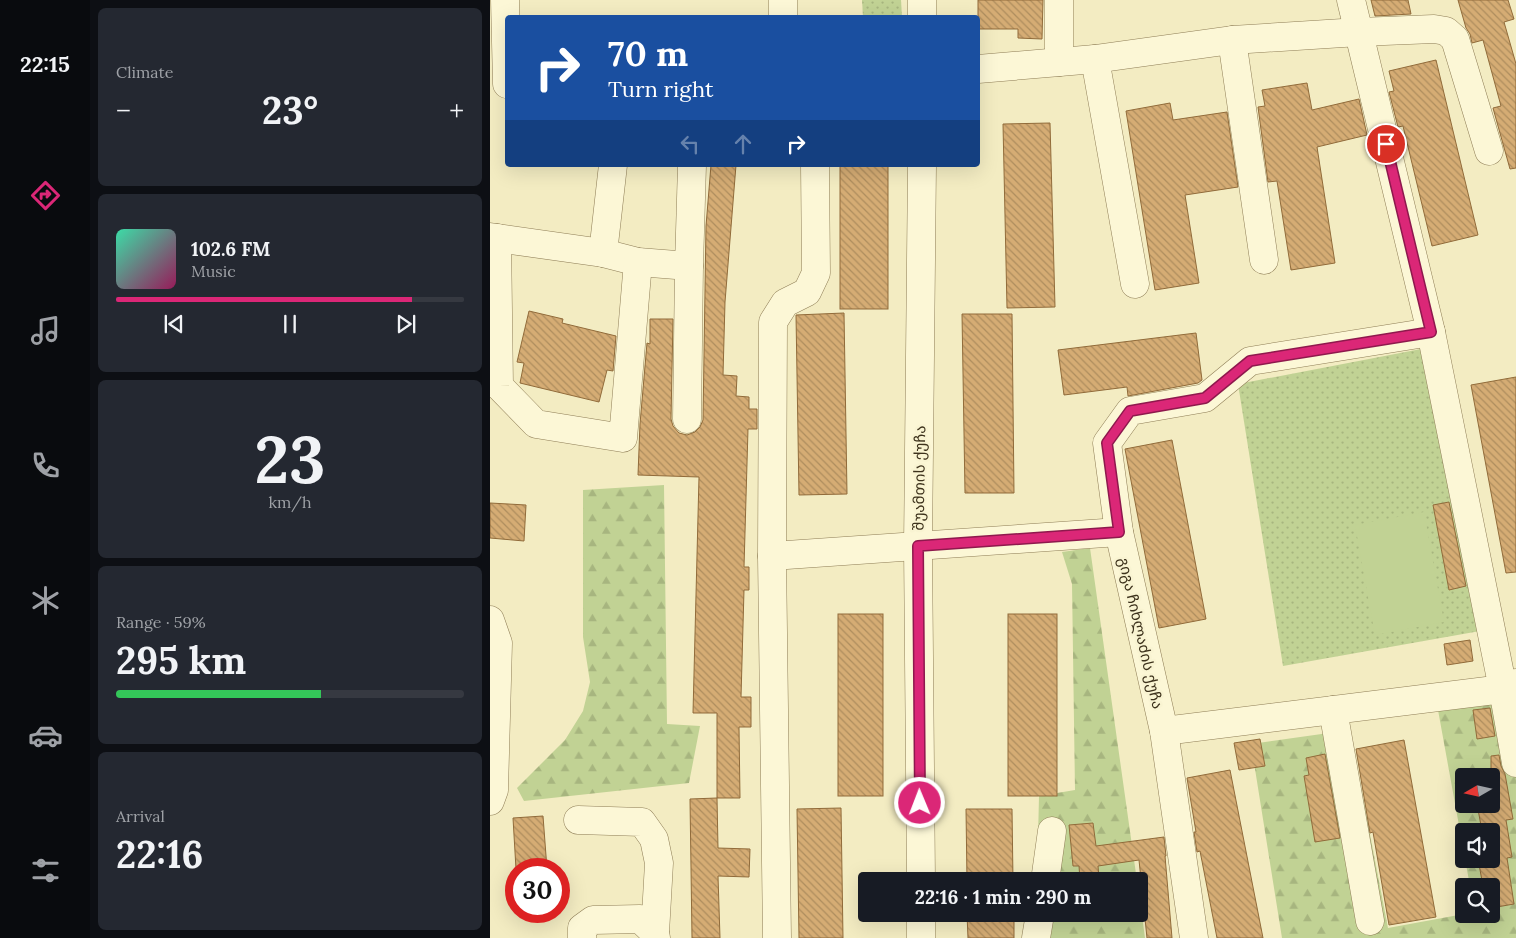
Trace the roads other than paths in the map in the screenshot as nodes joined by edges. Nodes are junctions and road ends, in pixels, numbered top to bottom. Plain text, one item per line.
1 (505, 0) edge
2 (783, 0) edge
3 (922, 0) edge
4 (1059, 0) edge
5 (1351, 0) edge
6 (505, 15) edge
7 (783, 15) edge
8 (922, 15) edge
9 (1359, 32) junction
10 (1232, 40) junction
11 (1095, 59) junction
12 (1059, 62) junction
13 (980, 69) edge
14 (1489, 151) dead end
15 (612, 167) edge
16 (692, 167) edge
17 (815, 167) edge
18 (922, 167) edge
19 (493, 237) edge
20 (603, 253) junction
21 (1264, 260) dead end
22 (638, 262) junction
23 (689, 266) junction
24 (1135, 284) dead end
25 (1431, 332) junction
26 (687, 419) dead end
27 (1119, 532) junction
28 (918, 546) junction
29 (772, 556) junction
30 (490, 620) edge
31 (1509, 686) edge
32 (1333, 710) junction
33 (1164, 731) junction
34 (1516, 763) edge
35 (490, 801) edge
36 (578, 820) dead end
37 (1052, 831) dead end
38 (921, 872) edge
39 (1046, 872) edge
40 (1370, 921) dead end
41 (921, 922) edge
42 (1039, 922) edge
43 (655, 936) edge
44 (582, 938) edge
45 (777, 938) edge
46 (921, 938) edge
47 (1036, 938) edge
48 (1194, 938) edge

1 - 6 street
2 - 7 street
3 - 8 street
4 - 12 street
5 - 9 street
9 - 10 street
9 - 14 street
9 - 25 street
10 - 11 street
10 - 21 street
11 - 12 street
11 - 24 street
12 - 13 street
15 - 20 street
16 - 23 street
17 - 29 street
18 - 28 street, შუამთის ქუჩა
19 - 20 street
19 - 22 street
20 - 22 street
22 - 23 street
23 - 26 street
25 - 27 street, გიგა ჩიხლაძის ქუჩა
25 - 31 street
27 - 28 street
27 - 33 street, გიგა ჩიხლაძის ქუჩა
28 - 29 street
28 - 38 street, შუამთის ქუჩა
29 - 45 street
30 - 35 street
31 - 32 street
31 - 34 street
32 - 33 street
32 - 40 street
33 - 48 street, გიგა ჩიხლაძის ქუჩა
36 - 43 street
37 - 39 street
41 - 46 street
42 - 47 street
43 - 44 street

